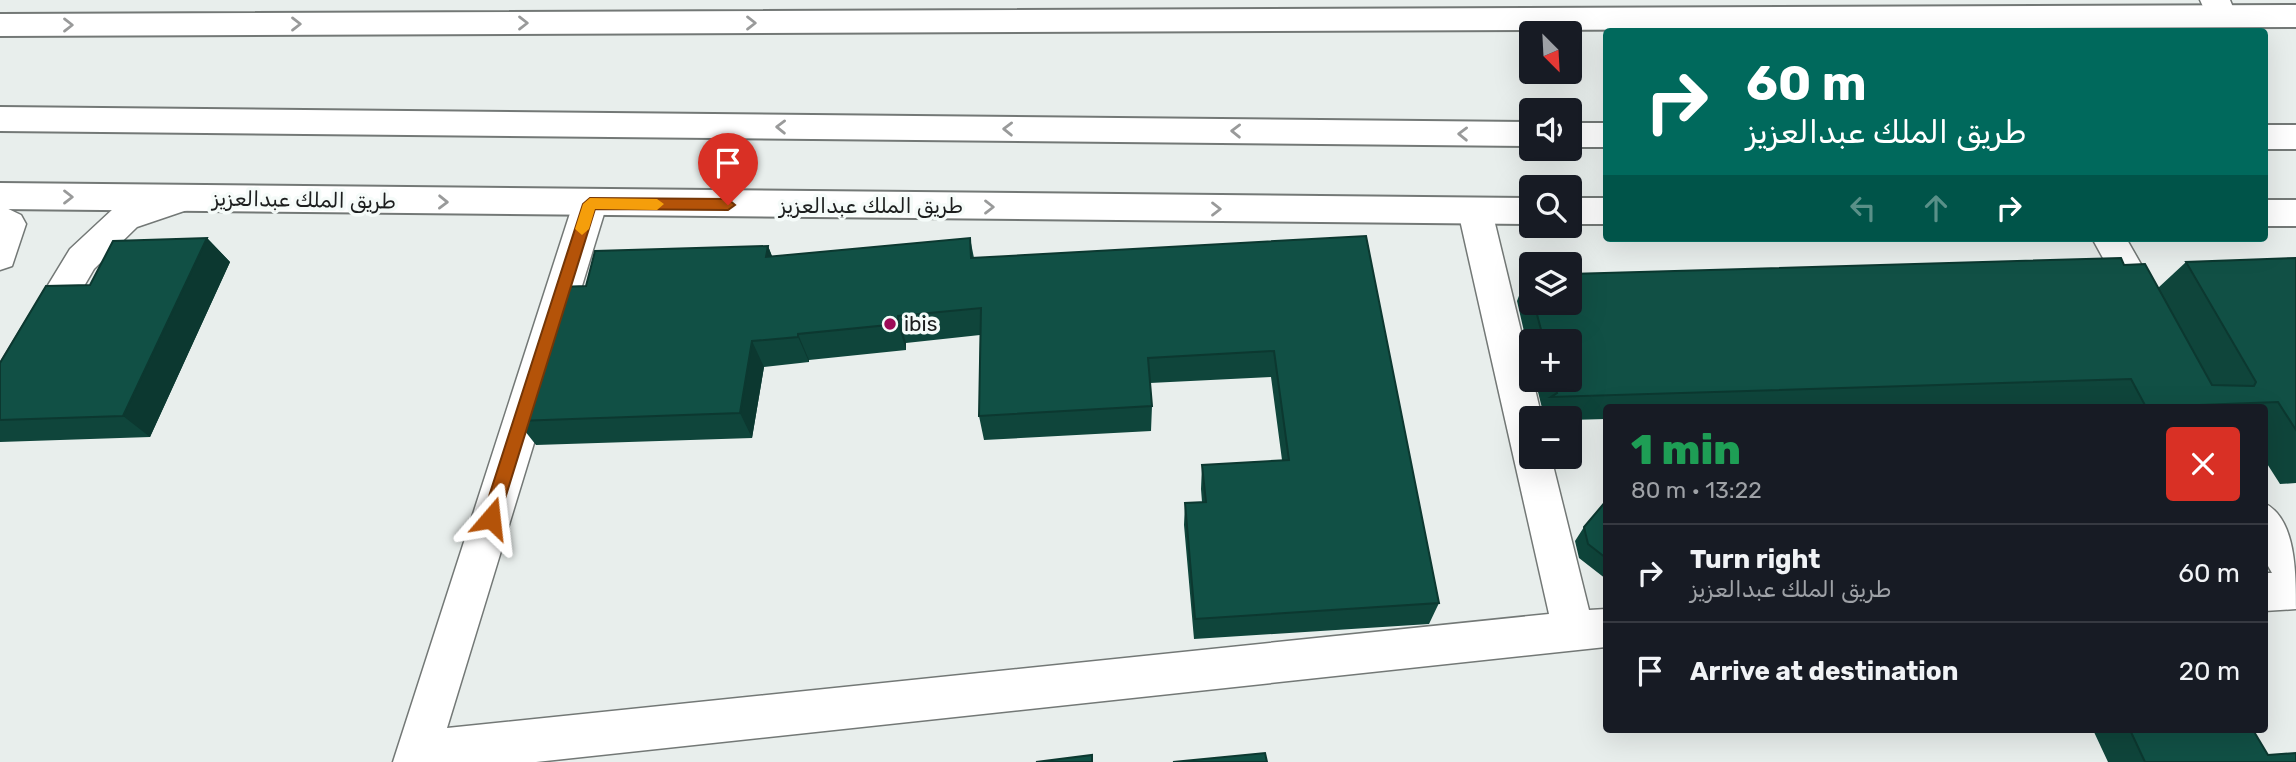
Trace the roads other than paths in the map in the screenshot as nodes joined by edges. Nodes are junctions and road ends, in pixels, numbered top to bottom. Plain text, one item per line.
1 (2133, 8) edge
2 (2218, 8) edge
3 (2296, 16) edge
4 (0, 25) edge
5 (0, 119) edge
6 (1519, 134) edge
7 (1582, 135) edge
8 (1603, 135) edge
9 (2268, 137) edge
10 (2296, 137) edge
11 (0, 197) edge
12 (184, 198) junction
13 (590, 204) junction
14 (1475, 211) junction
15 (1519, 211) edge
16 (1582, 211) edge
17 (1603, 211) edge
18 (2268, 213) edge
19 (2296, 213) edge
20 (0, 218) edge
21 (2111, 242) edge
22 (0, 256) edge
23 (2162, 335) edge
24 (0, 397) edge
25 (1521, 406) edge
26 (1537, 469) edge
27 (2268, 527) edge
28 (2296, 577) edge
29 (2296, 590) edge
30 (2268, 592) edge
31 (1590, 629) edge
32 (415, 758) edge

1 - 2 main road
4 -> 1 main road
2 - 3 main road
6 -> 5 main road
7 - 8 main road
9 - 10 main road
11 -> 12 main road, طريق الملك عبدالعزيز
12 -> 13 main road, طريق الملك عبدالعزيز
12 - 24 street
13 -> 14 main road, طريق الملك عبدالعزيز
13 - 32 street
14 - 15 main road, طريق الملك عبدالعزيز
14 - 25 street
16 - 17 main road
18 - 19 main road
20 - 22 street
21 - 23 street
26 - 31 street
27 - 28 street
29 - 30 street
31 - 32 street

